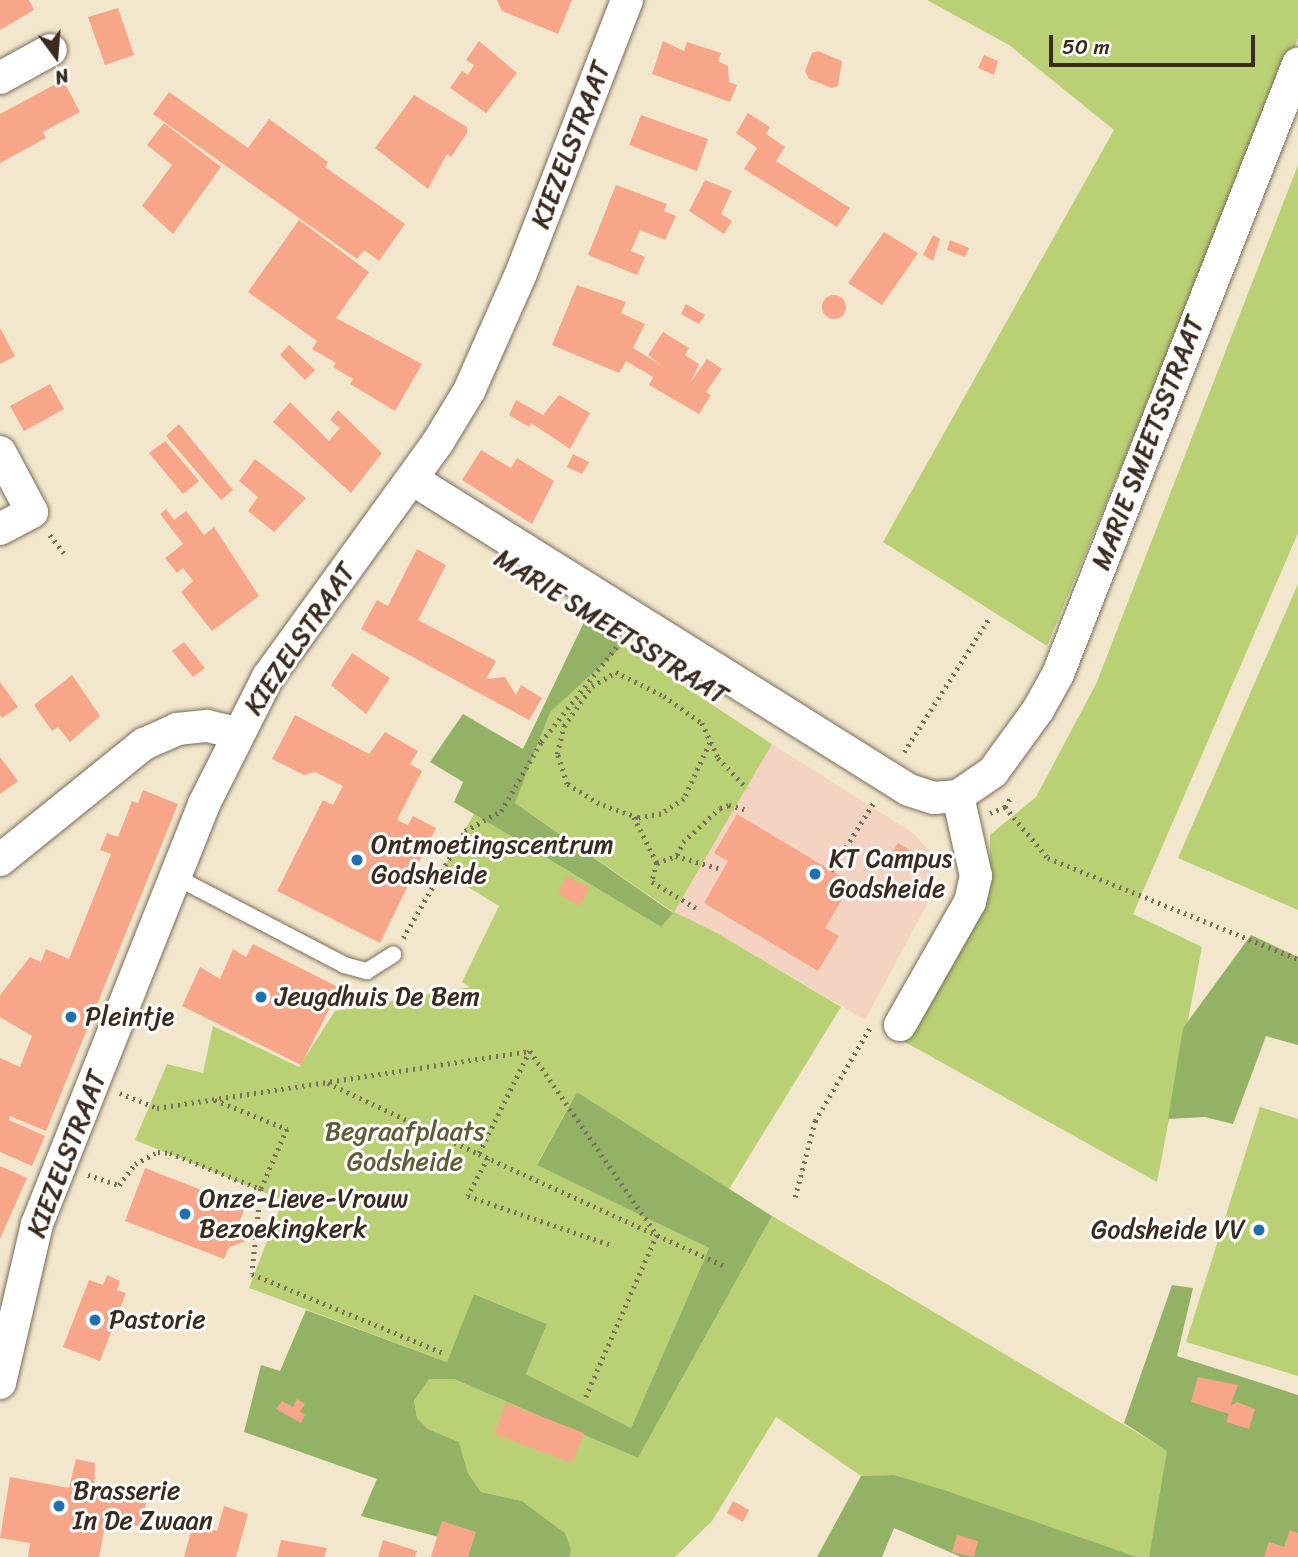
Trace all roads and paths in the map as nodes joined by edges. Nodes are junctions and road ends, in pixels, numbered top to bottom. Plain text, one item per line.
1 (627, 0) edge
2 (51, 50) dead end
3 (1298, 64) edge
4 (0, 78) edge
5 (0, 452) edge
6 (412, 479) junction
7 (0, 529) edge
8 (990, 617) dead end
9 (626, 635) dead end
10 (237, 733) junction
11 (710, 743) junction
12 (889, 777) junction
13 (747, 788) dead end
14 (1016, 789) dead end
15 (1005, 807) junction
16 (744, 809) dead end
17 (962, 810) junction
18 (634, 816) junction
19 (676, 856) junction
20 (0, 860) edge
21 (657, 863) junction
22 (718, 868) dead end
23 (831, 871) dead end
24 (174, 876) junction
25 (696, 908) dead end
26 (393, 954) joint
27 (1298, 959) edge
28 (900, 1025) dead end
29 (530, 1051) junction
30 (326, 1082) junction
31 (93, 1083) junction
32 (214, 1099) junction
33 (479, 1154) junction
34 (488, 1158) junction
35 (60, 1166) junction
36 (261, 1189) junction
37 (657, 1235) junction
38 (614, 1246) dead end
39 (725, 1266) dead end
40 (444, 1353) dead end
41 (0, 1383) edge
42 (586, 1397) dead end

1 - 6 street, KIEZELSTRAAT
2 - 4 street
3 - 17 street, MARIE SMEETSSTRAAT
5 - 7 street
6 - 10 street, KIEZELSTRAAT
6 - 12 street, MARIE SMEETSSTRAAT
8 - 12 path
9 - 26 path
10 - 20 street
10 - 24 street, KIEZELSTRAAT
11 - 13 path
11 - 18 path
11 - 18 path
12 - 17 street, MARIE SMEETSSTRAAT
12 - 23 path
14 - 15 path
15 - 17 path
15 - 27 path
16 - 19 path
17 - 28 street
18 - 21 path
19 - 21 path
19 - 22 path
21 - 25 path
24 - 26 lane
24 - 31 street, KIEZELSTRAAT
29 - 30 path
29 - 33 path
29 - 37 path
30 - 32 path
30 - 33 path
31 - 32 path
31 - 35 street, KIEZELSTRAAT
32 - 36 path
33 - 34 path
34 - 37 path
34 - 38 path
35 - 36 path
35 - 41 street, KIEZELSTRAAT
36 - 40 path
37 - 39 path
37 - 42 path

